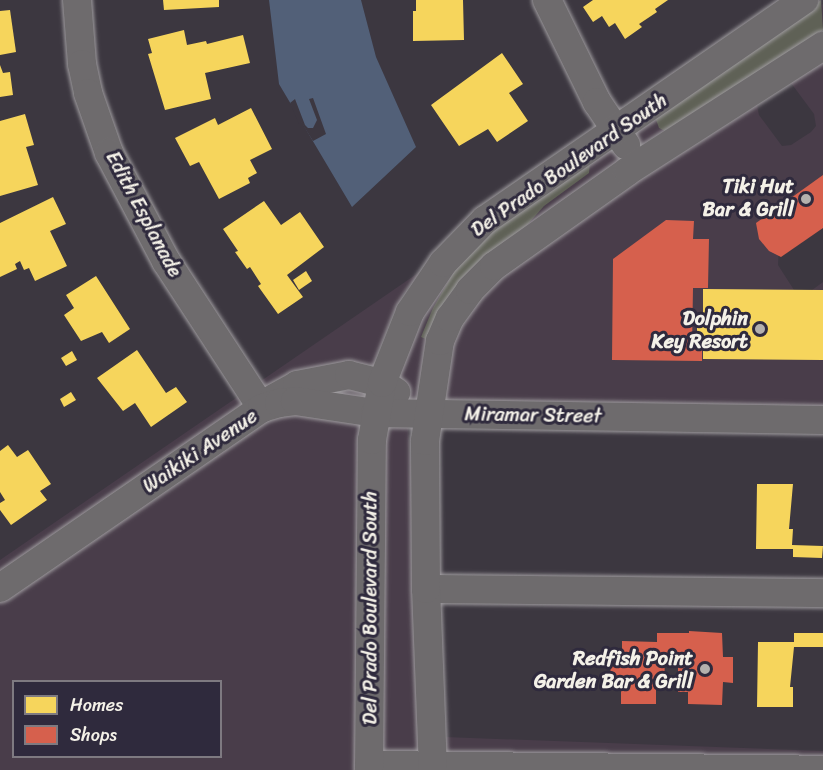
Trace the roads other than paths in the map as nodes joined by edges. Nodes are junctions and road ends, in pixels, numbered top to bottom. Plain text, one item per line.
1 (77, 0) edge
2 (547, 0) edge
3 (804, 0) edge
4 (823, 46) edge
5 (616, 130) junction
6 (639, 164) junction
7 (382, 382) junction
8 (262, 408) junction
9 (375, 413) junction
10 (428, 413) junction
11 (823, 420) edge
12 (0, 588) edge
13 (426, 589) junction
14 (823, 593) edge
15 (433, 767) edge
16 (369, 768) edge
17 (823, 770) edge

1 - 8 street, Edith Esplanade
2 - 5 street
3 - 5 street, Del Prado Boulevard South
4 - 6 street, Del Prado Boulevard South
5 - 6 street
5 - 7 street, Del Prado Boulevard South
6 - 10 street, Del Prado Boulevard South
7 - 8 street
7 - 9 street, Del Prado Boulevard South
7 - 10 street
8 - 9 street, Waikiki Avenue
8 - 12 street, Waikiki Avenue
9 - 10 street, Waikiki Avenue
9 - 16 street, Del Prado Boulevard South
10 - 11 street, Miramar Street
10 - 13 street, Del Prado Boulevard South
13 - 14 street
13 - 15 street, Del Prado Boulevard South
15 - 16 street
15 - 17 street

